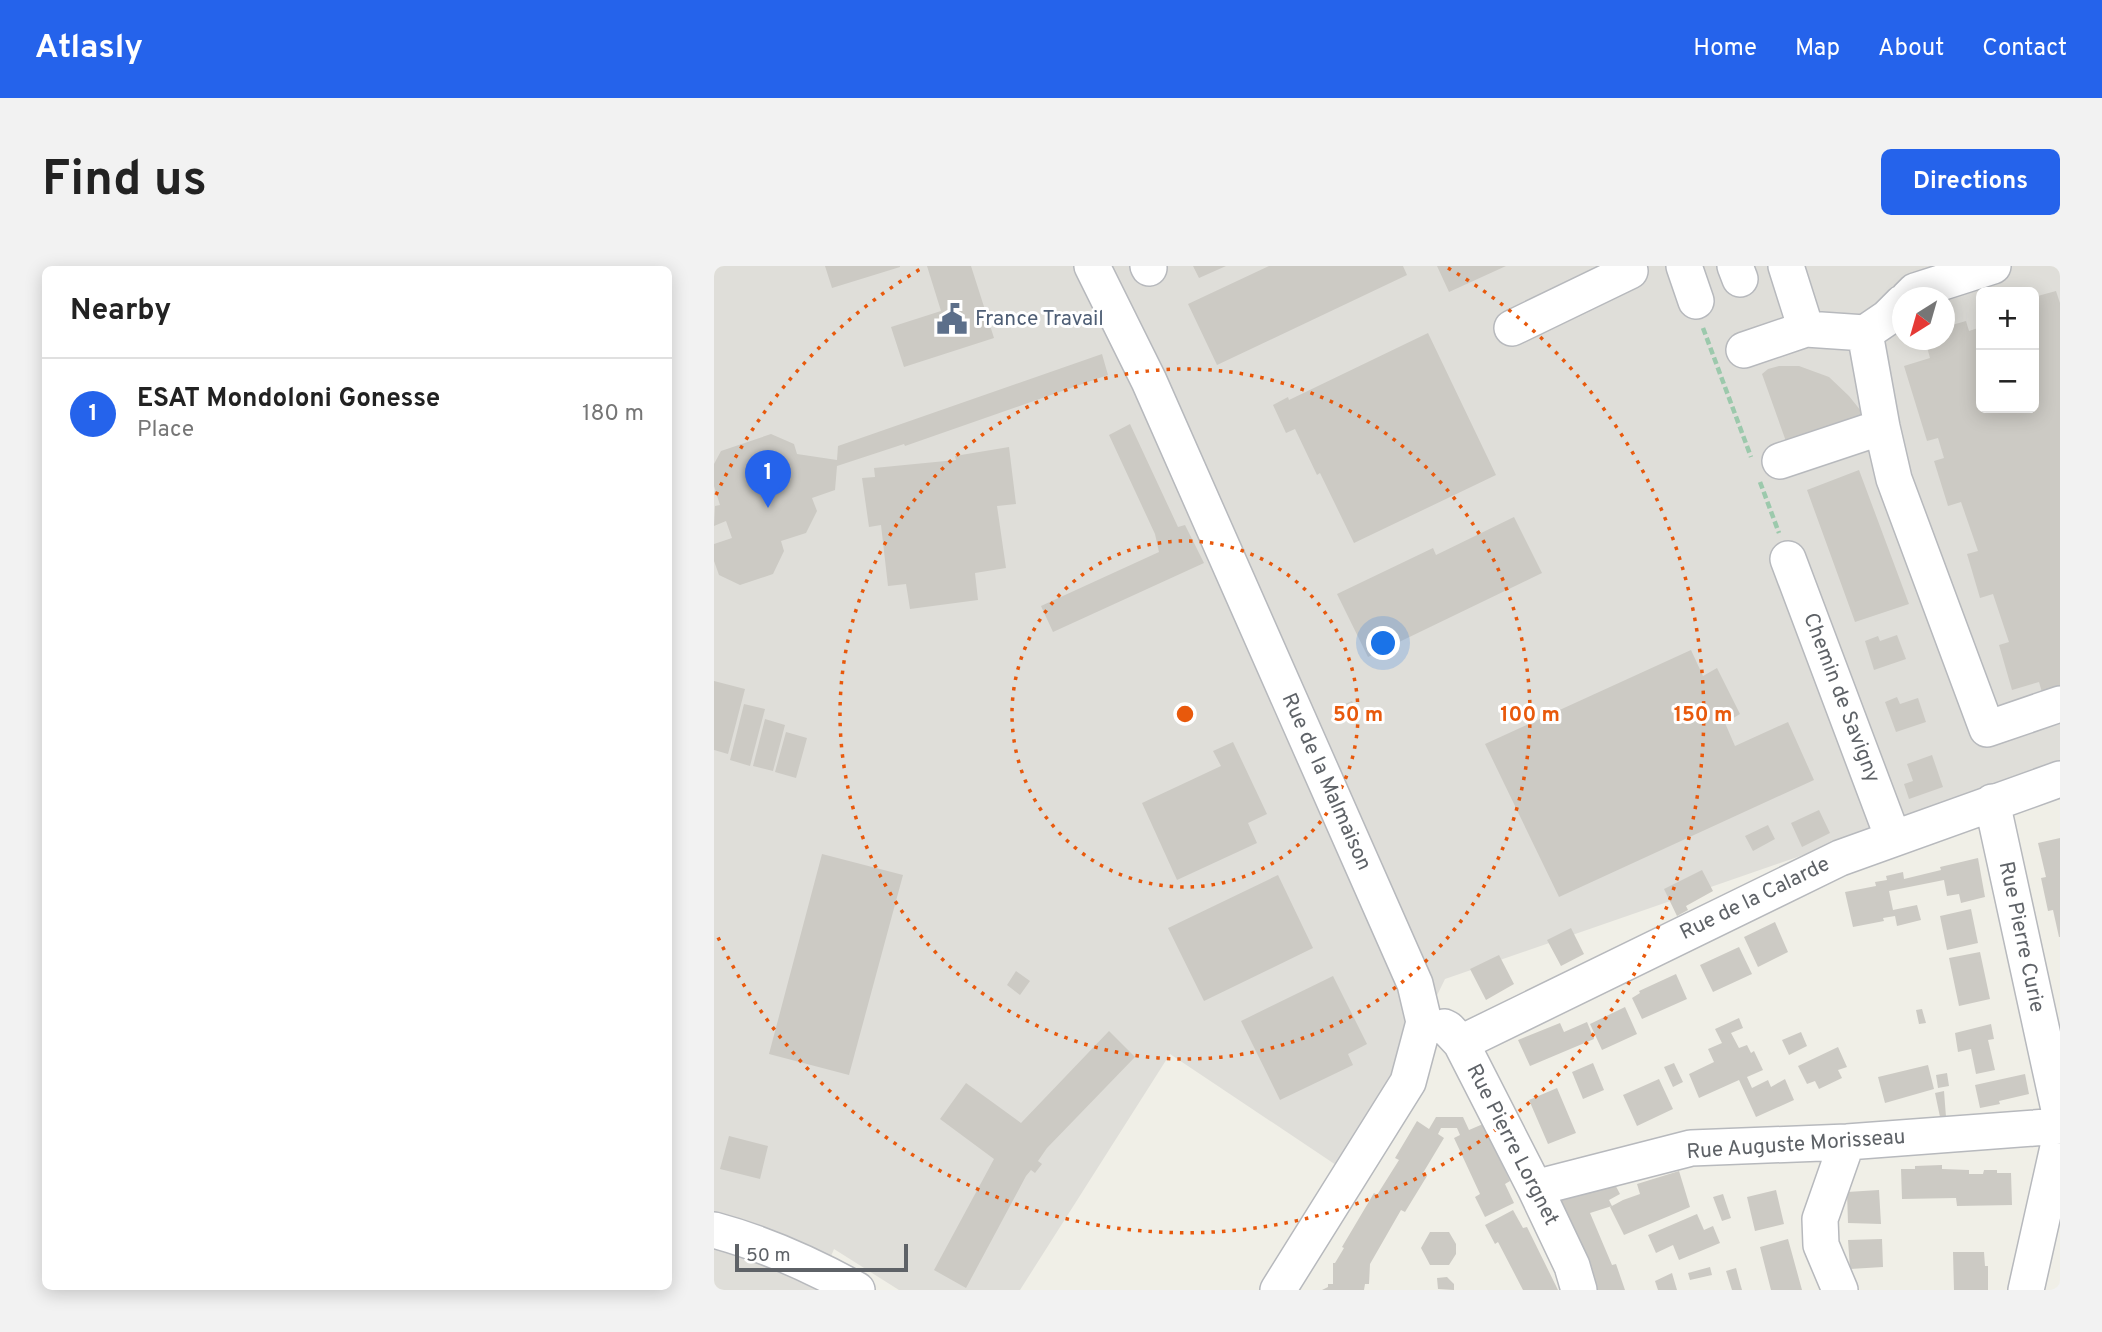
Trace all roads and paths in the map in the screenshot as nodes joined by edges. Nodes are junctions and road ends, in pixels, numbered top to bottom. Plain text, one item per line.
1 (1092, 266) edge
2 (1628, 266) edge
3 (1684, 266) edge
4 (1786, 266) edge
5 (1993, 266) edge
6 (1927, 287) edge
7 (1698, 311) joint
8 (1892, 313) edge
9 (1512, 328) dead end
10 (1806, 329) junction
11 (1864, 333) junction
12 (1744, 349) dead end
13 (1882, 427) junction
14 (1762, 464) junction
15 (1788, 559) joint
16 (2060, 704) edge
17 (2060, 779) edge
18 (1992, 802) junction
19 (1894, 838) junction
20 (1424, 1022) junction
21 (1461, 1043) junction
22 (2060, 1114) edge
23 (2060, 1126) edge
24 (2060, 1138) edge
25 (1847, 1142) junction
26 (1535, 1188) junction
27 (714, 1230) edge
28 (857, 1290) edge
29 (1278, 1290) edge
30 (1579, 1290) edge
31 (1840, 1290) edge
32 (2026, 1290) edge

1 - 20 street, Rue de la Malmaison
2 - 9 street
3 - 7 street
4 - 10 street
5 - 6 street
7 - 14 path
8 - 11 street
10 - 11 street
10 - 12 street
11 - 13 street
13 - 14 street
13 - 16 street
14 - 15 path
15 - 19 street, Chemin de Savigny
17 - 18 street, Rue de la Calarde
18 - 19 street, Rue de la Calarde
18 - 22 street, Rue Pierre Curie
19 - 21 street, Rue de la Calarde
20 - 21 street, Rue Pierre Lorgnet
20 - 29 street, Rue de la Malmaison
21 - 26 street, Rue Pierre Lorgnet
23 - 25 street, Rue Auguste Morisseau
24 - 32 street
25 - 26 street, Rue Auguste Morisseau
25 - 31 street
26 - 30 street, Rue Pierre Lorgnet
27 - 28 street

